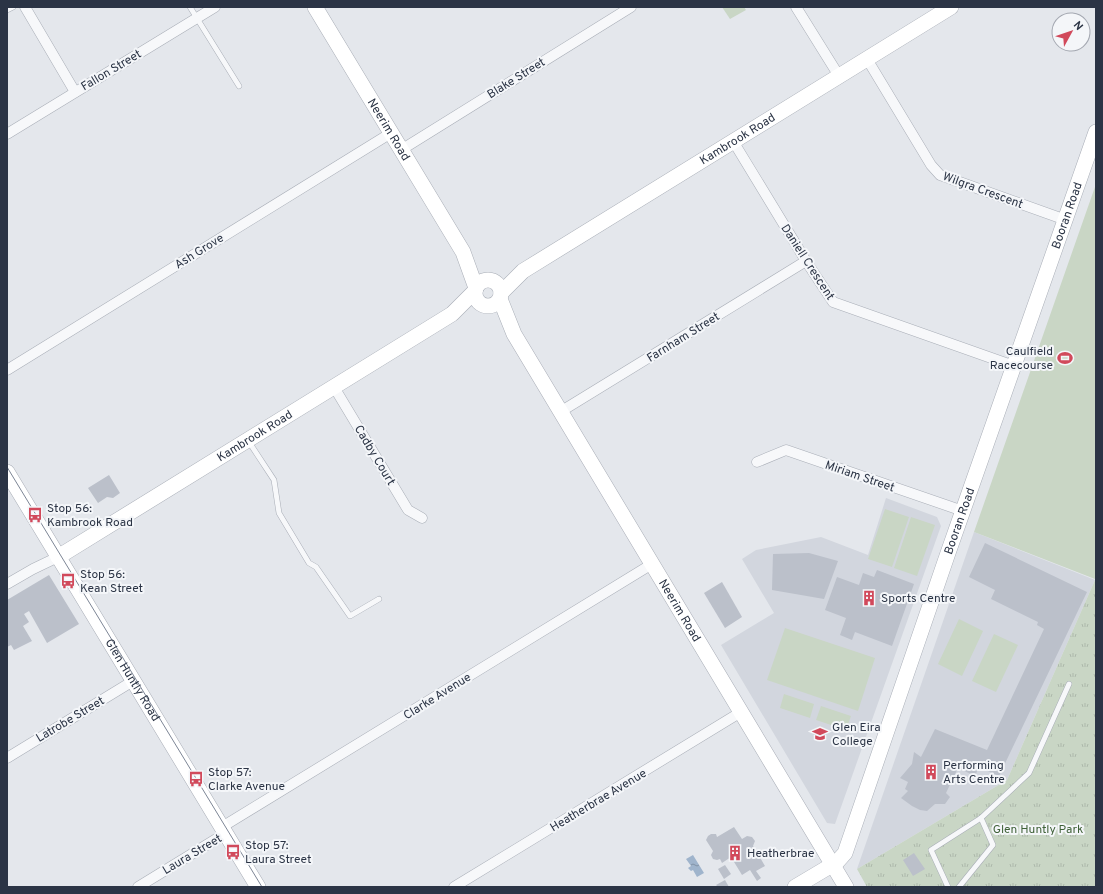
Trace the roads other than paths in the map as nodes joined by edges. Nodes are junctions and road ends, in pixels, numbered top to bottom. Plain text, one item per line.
1 (13, 7) edge
2 (24, 7) edge
3 (190, 7) edge
4 (216, 7) edge
5 (315, 7) edge
6 (631, 7) edge
7 (796, 7) edge
8 (951, 7) edge
9 (7, 10) edge
10 (197, 18) junction
11 (867, 59) junction
12 (839, 76) junction
13 (239, 86) dead end
14 (75, 92) junction
15 (391, 133) junction
16 (7, 134) edge
17 (733, 141) junction
18 (1094, 141) edge
19 (401, 150) junction
20 (1066, 220) junction
21 (463, 252) junction
22 (806, 261) junction
23 (523, 271) junction
24 (490, 280) junction
25 (475, 289) junction
26 (501, 296) junction
27 (485, 306) junction
28 (452, 314) junction
29 (514, 334) junction
30 (1014, 366) junction
31 (7, 370) edge
32 (334, 387) junction
33 (560, 412) junction
34 (248, 440) junction
35 (757, 462) dead end
36 (7, 472) edge
37 (963, 511) junction
38 (422, 518) dead end
39 (58, 557) junction
40 (652, 564) junction
41 (7, 584) edge
42 (379, 599) dead end
43 (133, 681) junction
44 (1069, 684) dead end
45 (741, 712) junction
46 (7, 758) edge
47 (981, 818) junction
48 (224, 830) junction
49 (833, 864) junction
50 (138, 887) edge
51 (258, 887) edge
52 (454, 887) edge
53 (795, 887) edge
54 (846, 887) edge
55 (948, 887) edge
56 (959, 887) edge

1 - 9 lane
2 - 14 street
3 - 10 lane
4 - 10 street, Fallon Street
5 - 15 street, Neerim Road
6 - 19 street, Blake Street
7 - 12 street
8 - 11 street, Kambrook Road
10 - 13 lane
10 - 14 street, Fallon Street
11 - 12 street, Kambrook Road
11 - 20 street, Wilgra Crescent
12 - 17 street, Kambrook Road
14 - 16 street, Fallon Street
15 - 19 street, Neerim Road
15 - 31 street, Ash Grove
17 - 22 street, Daniell Crescent
17 - 23 street, Kambrook Road
18 - 20 street, Booran Road
19 - 21 street, Neerim Road
20 - 30 street, Booran Road
21 - 24 street, Neerim Road
21 - 25 street, Neerim Road
22 - 30 street, Daniell Crescent
22 - 33 street, Farnham Street
23 - 24 street, Kambrook Road
23 - 26 street, Kambrook Road
24 - 25 street
24 - 26 street
25 - 27 street
25 - 28 street, Kambrook Road
26 - 27 street
26 - 29 street, Neerim Road
27 - 28 street, Kambrook Road
27 - 29 street, Neerim Road
28 - 32 street, Kambrook Road
29 - 33 street, Neerim Road
30 - 37 street, Booran Road
32 - 34 street, Kambrook Road
32 - 38 street, Cadby Court
33 - 40 street, Neerim Road
34 - 39 street, Kambrook Road
34 - 42 lane
35 - 37 street, Miriam Street
36 - 39 street, Glen Huntly Road
37 - 49 street, Booran Road
39 - 41 street
39 - 43 street, Glen Huntly Road
40 - 45 street, Neerim Road
40 - 48 street, Clarke Avenue
43 - 46 street, Latrobe Street
43 - 48 street, Glen Huntly Road
44 - 47 lane
45 - 49 street, Neerim Road
45 - 52 street, Heatherbrae Avenue
47 - 55 lane
47 - 56 lane
48 - 50 street, Laura Street
48 - 51 street, Glen Huntly Road
49 - 53 street, Booran Road
49 - 54 street, Neerim Road

